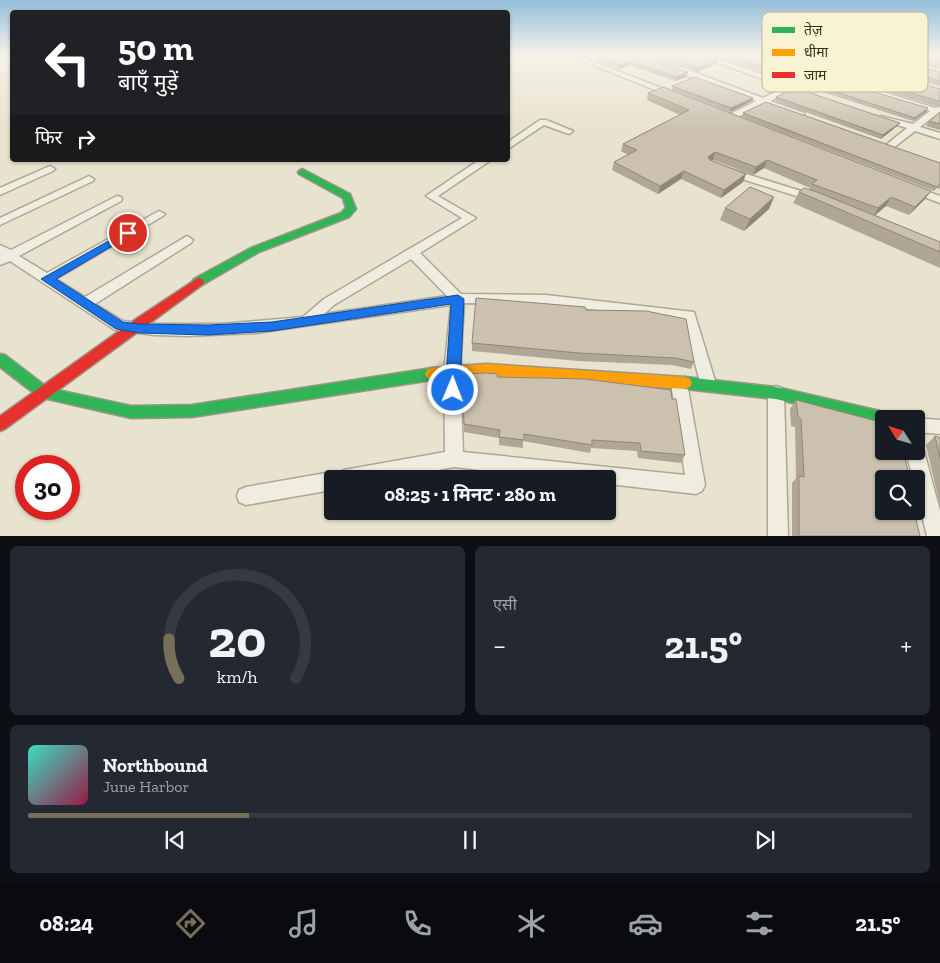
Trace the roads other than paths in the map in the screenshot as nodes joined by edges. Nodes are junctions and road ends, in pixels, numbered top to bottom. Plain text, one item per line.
1 (636, 80) edge
2 (707, 80) edge
3 (781, 92) edge
4 (807, 92) edge
5 (878, 92) edge
6 (678, 96) edge
7 (819, 96) edge
8 (763, 101) junction
9 (938, 110) edge
10 (875, 115) edge
11 (731, 117) edge
12 (808, 117) edge
13 (912, 127) junction
14 (569, 131) dead end
15 (940, 136) edge
16 (510, 145) edge
17 (889, 147) edge
18 (483, 162) edge
19 (720, 168) edge
20 (50, 169) dead end
21 (302, 172) dead end
22 (89, 179) dead end
23 (904, 185) edge
24 (0, 192) edge
25 (117, 199) dead end
26 (940, 200) edge
27 (825, 203) edge
28 (159, 214) dead end
29 (0, 222) edge
30 (187, 240) dead end
31 (412, 254) junction
32 (3, 255) edge
33 (47, 279) junction
34 (458, 299) junction
35 (86, 303) junction
36 (307, 321) junction
37 (131, 328) junction
38 (0, 359) edge
39 (452, 372) junction
40 (679, 383) junction
41 (708, 384) junction
42 (44, 393) junction
43 (776, 393) junction
44 (875, 417) edge
45 (0, 424) edge
46 (925, 426) edge
47 (940, 427) edge
48 (454, 459) junction
49 (917, 460) edge
50 (394, 470) edge
51 (324, 482) edge
52 (246, 496) dead end
53 (778, 536) edge
54 (937, 536) edge

1 - 6 street
2 - 8 street
3 - 8 street
4 - 7 street
5 - 9 street
8 - 11 street
8 - 12 street
9 - 13 street
10 - 13 street
13 - 15 street
13 - 17 street
14 - 16 street
18 - 31 street
19 - 27 street
20 - 24 street
21 - 37 street
22 - 29 street
23 - 26 street
25 - 32 street
28 - 33 street
30 - 35 street
31 - 34 street
31 - 36 street
32 - 33 street
33 - 35 street
34 - 36 street
34 - 39 street
34 - 41 street
35 - 37 street
36 - 37 street
37 - 42 street
38 - 42 street
39 - 40 street
39 - 42 street
39 - 48 street
40 - 41 street
40 - 48 street
41 - 43 street
42 - 45 street
43 - 44 street
43 - 53 street
46 - 47 street
48 - 50 street
49 - 54 street
51 - 52 street

